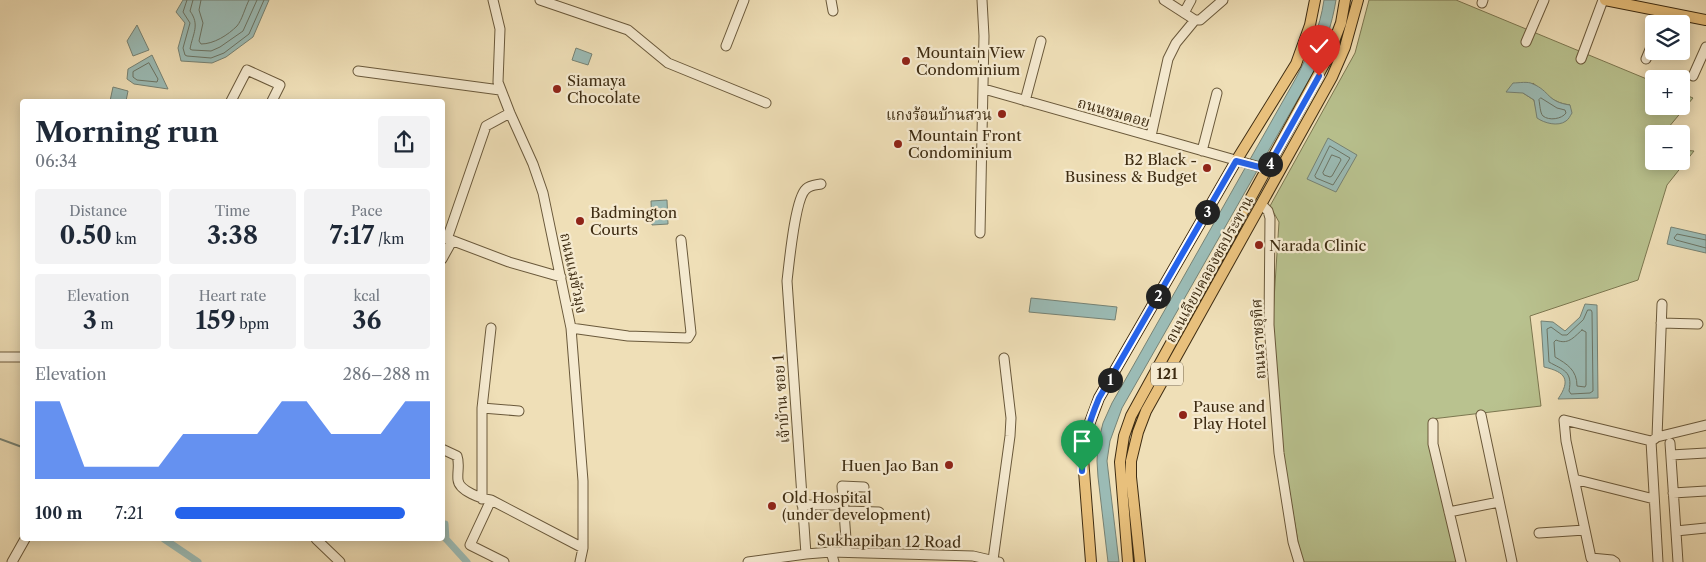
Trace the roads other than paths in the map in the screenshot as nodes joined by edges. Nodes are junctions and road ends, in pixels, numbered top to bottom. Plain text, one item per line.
1 (540, 0) edge
2 (744, 0) edge
3 (831, 0) edge
4 (982, 0) edge
5 (1164, 0) edge
6 (1191, 0) edge
7 (1222, 0) edge
8 (1315, 0) edge
9 (1346, 0) edge
10 (1358, 0) edge
11 (1544, 0) edge
12 (1604, 0) edge
13 (494, 1) edge
14 (833, 11) dead end
15 (1664, 12) junction
16 (1184, 13) junction
17 (1663, 15) edge
18 (1195, 20) junction
19 (1706, 20) edge
20 (1040, 41) dead end
21 (1526, 42) dead end
22 (726, 46) dead end
23 (1706, 47) edge
24 (1581, 58) dead end
25 (358, 71) dead end
26 (1694, 76) dead end
27 (984, 89) junction
28 (500, 90) junction
29 (1217, 93) dead end
30 (232, 99) edge
31 (273, 99) edge
32 (1025, 101) junction
33 (766, 104) dead end
34 (510, 113) junction
35 (1151, 136) junction
36 (1202, 151) junction
37 (1236, 161) junction
38 (1267, 169) junction
39 (820, 184) dead end
40 (1250, 199) junction
41 (1262, 205) junction
42 (980, 233) dead end
43 (447, 239) edge
44 (682, 240) dead end
45 (561, 277) junction
46 (1662, 304) dead end
47 (1661, 323) junction
48 (1698, 324) dead end
49 (491, 328) dead end
50 (571, 328) junction
51 (0, 357) edge
52 (20, 357) edge
53 (1004, 358) dead end
54 (482, 408) junction
55 (519, 411) dead end
56 (1481, 415) dead end
57 (1433, 423) dead end
58 (1706, 425) edge
59 (1654, 439) junction
60 (1670, 443) dead end
61 (445, 450) edge
62 (1706, 453) edge
63 (1670, 455) junction
64 (1574, 480) junction
65 (864, 486) dead end
66 (1706, 490) edge
67 (1673, 493) junction
68 (487, 499) junction
69 (1654, 500) junction
70 (1499, 502) junction
71 (802, 505) junction
72 (844, 508) junction
73 (879, 512) dead end
74 (1449, 512) junction
75 (1706, 528) edge
76 (1585, 530) junction
77 (1676, 531) junction
78 (1539, 533) dead end
79 (24, 541) edge
80 (318, 541) edge
81 (582, 548) junction
82 (831, 552) junction
83 (848, 552) junction
84 (806, 554) junction
85 (950, 559) edge
86 (996, 561) edge
87 (12, 562) edge
88 (340, 562) edge
89 (504, 562) edge
90 (580, 562) edge
91 (748, 562) edge
92 (834, 562) edge
93 (1091, 562) edge
94 (1128, 562) edge
95 (1140, 562) edge
96 (1299, 562) edge
97 (1461, 562) edge
98 (1512, 562) edge
99 (1615, 562) edge
100 (1658, 562) edge
101 (1678, 562) edge

1 - 33 street
2 - 22 street
3 - 14 street
4 - 27 street
5 - 16 street
6 - 16 street
7 - 18 street
8 - 37 main road
9 - 38 main road, ถนนเลียบคลองชลประทาน / 121
10 - 41 main road, ถนนเลียบคลองชลประทาน / 121
11 - 21 street
12 - 15 main road
12 - 24 street
13 - 28 street, ถนนแม่ขัวมุง
15 - 17 street
15 - 19 main road
16 - 18 street
18 - 35 street
20 - 32 street
23 - 26 street
25 - 28 street
27 - 32 street, ถนนชมดอย
27 - 42 street
28 - 34 street, ถนนแม่ขัวมุง
29 - 36 street
30 - 31 street
32 - 35 street, ถนนชมดอย
34 - 43 street
34 - 45 street, ถนนแม่ขัวมุง
35 - 36 street, ถนนชมดอย
36 - 37 street, ถนนชมดอย
37 - 38 street, ถนนชมดอย
37 - 93 main road
38 - 40 main road, ถนนเลียบคลองชลประทาน / 121
39 - 71 street, เจ้าบ้าน ซอย 1
40 - 41 main road
40 - 94 main road, ถนนเลียบคลองชลประทาน / 121
41 - 95 main road, ถนนเลียบคลองชลประทาน / 121
41 - 96 street, ถนนราชอุทิศ
43 - 45 street
44 - 50 street
45 - 50 street, ถนนแม่ขัวมุง
46 - 47 street
47 - 48 street
47 - 59 street
49 - 54 street
50 - 81 street, ถนนแม่ขัวมุง
51 - 52 street
53 - 86 street
54 - 55 street
54 - 68 street
56 - 70 street
57 - 74 street
58 - 59 street
59 - 64 street
59 - 69 street
60 - 63 street
61 - 68 street
62 - 63 street
63 - 67 street
64 - 69 street
64 - 76 street
65 - 72 street
66 - 67 street
67 - 77 street
68 - 81 street
68 - 89 street
69 - 100 street
70 - 74 street
70 - 98 street
71 - 72 street
71 - 84 street, เจ้าบ้าน ซอย 1
72 - 73 street
72 - 83 street
74 - 97 street
75 - 77 street
76 - 78 street
76 - 99 street
77 - 101 street
79 - 87 street
80 - 88 street
81 - 90 street, ถนนแม่ขัวมุง
82 - 83 street, Sukhapiban 12 Road
82 - 84 street, Sukhapiban 12 Road
82 - 92 street
83 - 85 street, Sukhapiban 12 Road
84 - 91 street, Sukhapiban 12 Road
85 - 86 street, Sukhapiban 12 Road

